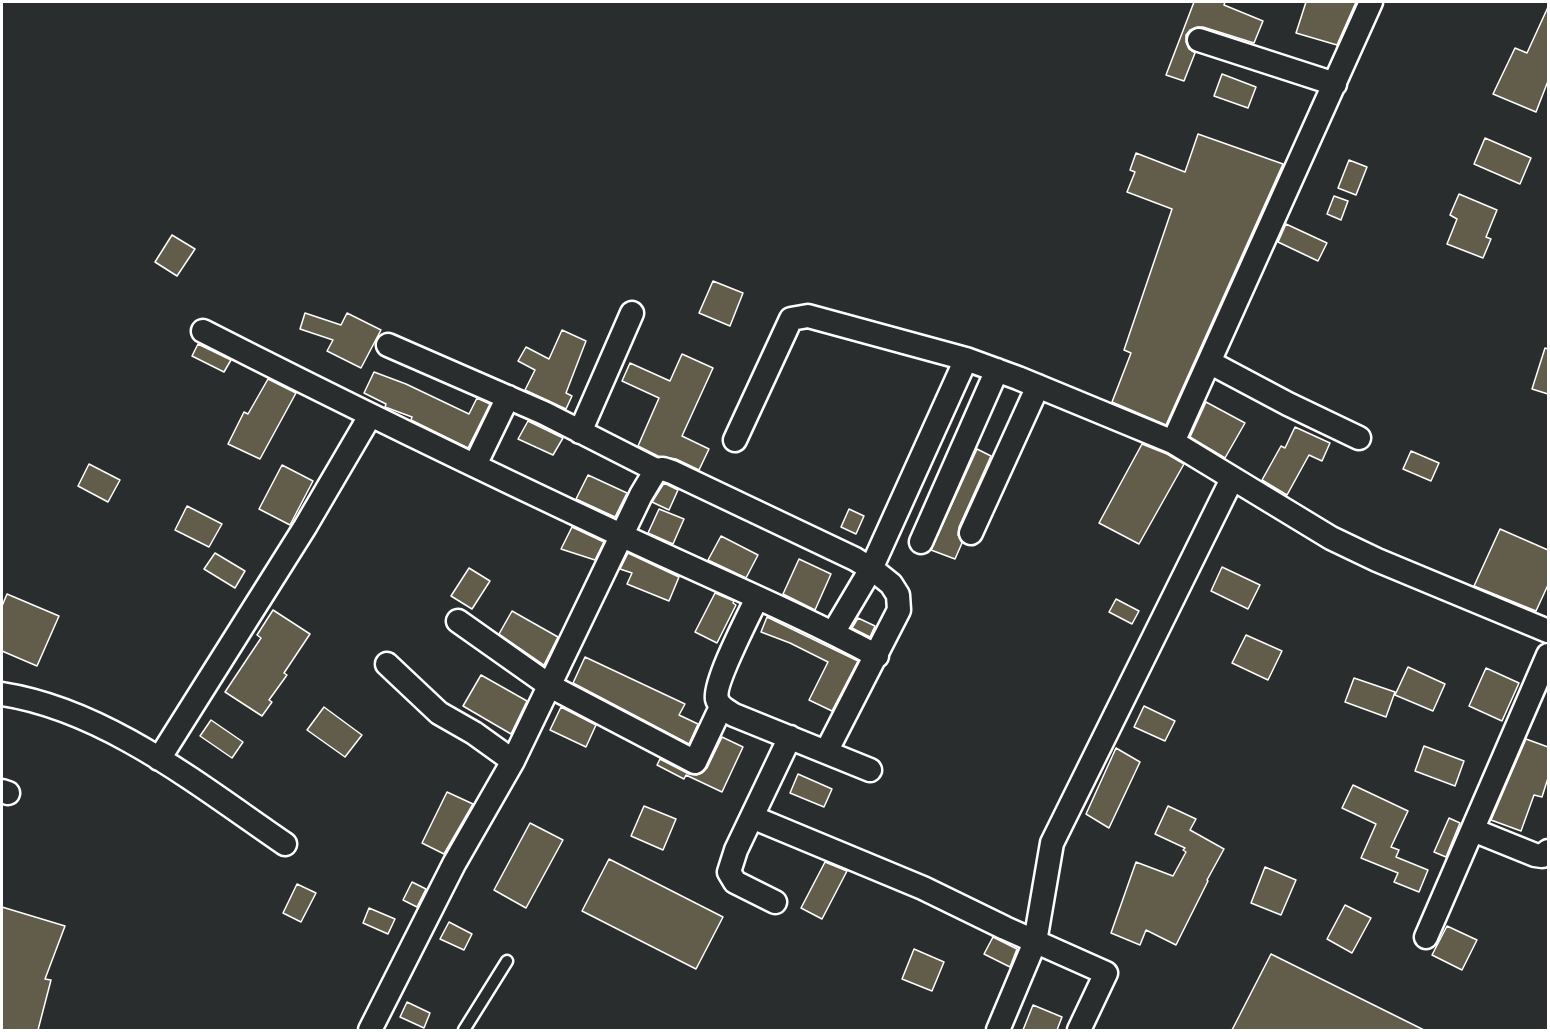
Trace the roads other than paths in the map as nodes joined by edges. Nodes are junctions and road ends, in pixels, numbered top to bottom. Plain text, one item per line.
1 (1371, 2) edge
2 (1199, 40) dead end
3 (1335, 84) junction
4 (632, 313) dead end
5 (203, 331) dead end
6 (388, 345) dead end
7 (966, 359) junction
8 (1209, 362) junction
9 (997, 370) junction
10 (1038, 386) junction
11 (508, 397) junction
12 (370, 416) junction
13 (580, 432) junction
14 (1359, 438) dead end
15 (735, 440) dead end
16 (1173, 442) junction
17 (474, 465) junction
18 (656, 470) junction
19 (1232, 479) junction
20 (971, 533) dead end
21 (622, 536) junction
22 (921, 542) dead end
23 (871, 569) junction
24 (757, 598) junction
25 (458, 621) dead end
26 (1548, 631) edge
27 (833, 633) junction
28 (1548, 655) edge
29 (877, 656) junction
30 (387, 664) dead end
31 (549, 686) junction
32 (2, 694) edge
33 (721, 707) junction
34 (790, 737) junction
35 (826, 752) junction
36 (159, 759) junction
37 (513, 761) junction
38 (870, 770) dead end
39 (752, 817) junction
40 (1473, 830) junction
41 (285, 844) dead end
42 (1548, 851) edge
43 (775, 902) dead end
44 (1426, 937) dead end
45 (1035, 942) junction
46 (507, 961) dead end
47 (370, 1030) edge
48 (464, 1030) edge
49 (998, 1030) edge
50 (1079, 1030) edge

1 - 3 street
2 - 3 street
3 - 8 street
4 - 13 street
5 - 12 street
6 - 11 street
7 - 9 street
7 - 15 street
7 - 23 street
8 - 14 street
8 - 16 street
9 - 10 street
9 - 22 street
10 - 16 street
10 - 20 street
11 - 13 street
11 - 17 street
12 - 17 street
12 - 36 street
13 - 18 street
16 - 19 street
17 - 21 street
18 - 21 street
18 - 23 street
19 - 26 street
19 - 45 street
21 - 24 street
21 - 31 street
23 - 27 street
23 - 29 street
24 - 27 street
24 - 33 street
25 - 31 street
27 - 29 street
28 - 40 street
29 - 35 street
30 - 37 street
31 - 33 street
31 - 37 street
32 - 36 street
33 - 34 street
34 - 35 street
34 - 39 street
35 - 38 street
36 - 41 street
37 - 47 street
39 - 43 street
39 - 45 street
40 - 42 street
40 - 44 street
45 - 49 street
45 - 50 street
46 - 48 lane

